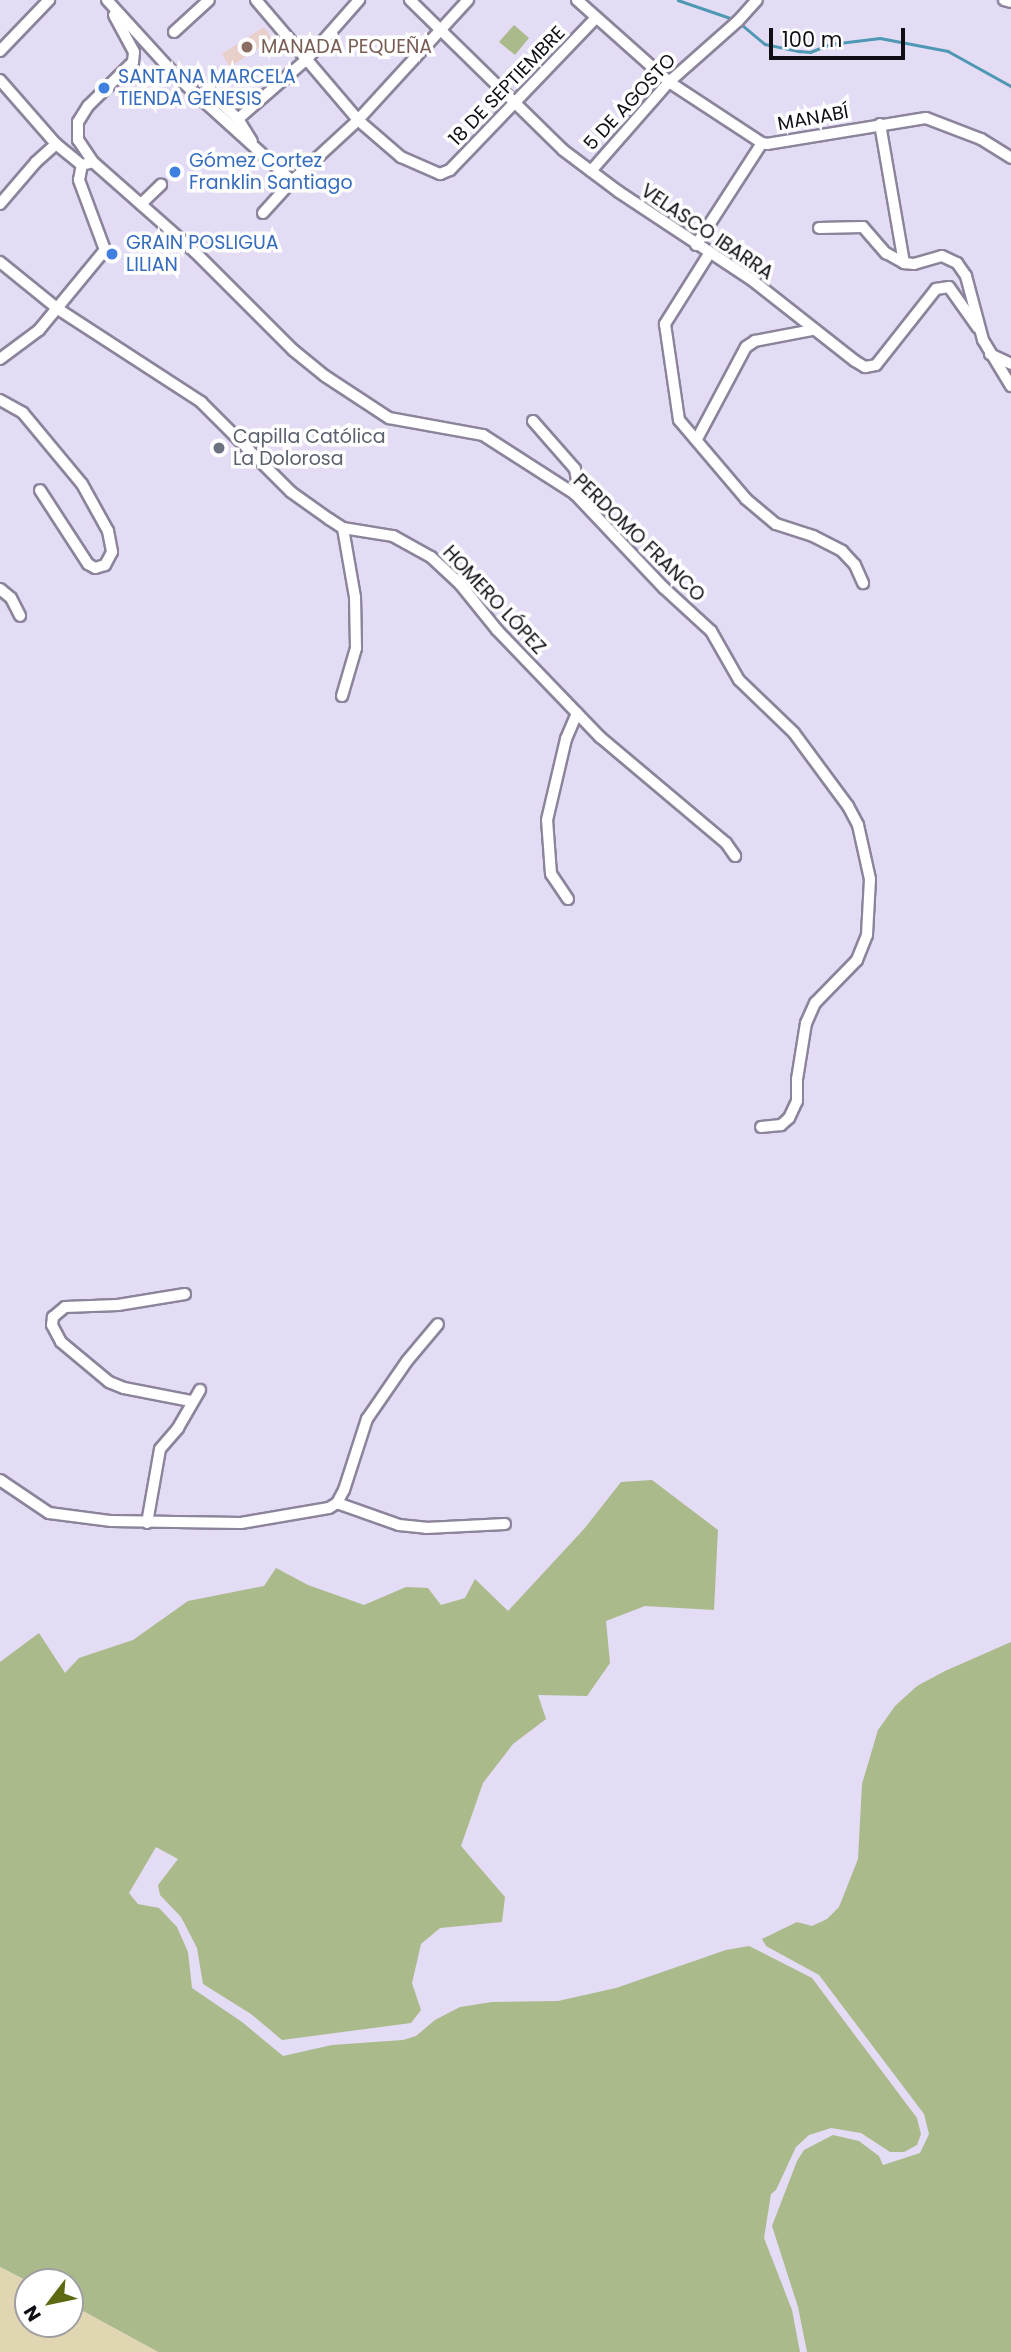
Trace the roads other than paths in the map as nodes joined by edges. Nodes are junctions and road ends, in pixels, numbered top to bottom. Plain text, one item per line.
1 (49, 0) edge
2 (106, 0) edge
3 (209, 0) edge
4 (256, 0) edge
5 (359, 0) edge
6 (410, 0) edge
7 (468, 0) edge
8 (577, 0) edge
9 (757, 0) edge
10 (1004, 0) edge
11 (1011, 2) edge
12 (596, 18) junction
13 (439, 28) junction
14 (174, 32) dead end
15 (0, 51) edge
16 (307, 59) junction
17 (0, 80) edge
18 (669, 82) junction
19 (207, 89) dead end
20 (516, 103) junction
21 (238, 119) junction
22 (358, 120) junction
23 (880, 124) junction
24 (762, 143) junction
25 (56, 145) junction
26 (256, 146) junction
27 (1011, 159) edge
28 (87, 163) junction
29 (591, 171) junction
30 (292, 181) junction
31 (161, 186) dead end
32 (0, 204) edge
33 (141, 204) junction
34 (263, 213) dead end
35 (819, 228) dead end
36 (695, 246) junction
37 (709, 254) junction
38 (0, 262) edge
39 (904, 263) junction
40 (58, 309) junction
41 (978, 328) junction
42 (812, 330) junction
43 (990, 354) junction
44 (0, 359) edge
45 (1011, 364) edge
46 (1011, 386) edge
47 (0, 400) edge
48 (533, 421) dead end
49 (697, 439) junction
50 (40, 490) dead end
51 (575, 494) junction
52 (343, 528) junction
53 (863, 583) dead end
54 (0, 589) edge
55 (20, 616) dead end
56 (342, 696) dead end
57 (577, 713) junction
58 (735, 856) dead end
59 (568, 899) dead end
60 (761, 1126) dead end
61 (185, 1294) dead end
62 (438, 1324) dead end
63 (200, 1390) dead end
64 (191, 1401) junction
65 (0, 1480) edge
66 (337, 1503) junction
67 (147, 1523) junction
68 (505, 1524) dead end

1 - 15 street
2 - 26 street
2 - 28 street
3 - 14 street
4 - 16 street
5 - 16 street
6 - 13 street, VELASCO IBARRA
7 - 13 street
8 - 12 street, MANABÍ
9 - 18 street, 5 DE AGOSTO
10 - 11 street
12 - 18 street, MANABÍ
12 - 20 street, 18 DE SEPTIEMBRE
13 - 20 street, VELASCO IBARRA
13 - 22 street
16 - 21 street
16 - 22 street
17 - 25 street, PERDOMO FRANCO
18 - 24 street, MANABÍ
18 - 29 street, 5 DE AGOSTO
19 - 21 street
20 - 22 street, 18 DE SEPTIEMBRE
20 - 29 street, VELASCO IBARRA
21 - 26 street
22 - 30 street
23 - 24 street, MANABÍ
23 - 27 street, MANABÍ
23 - 39 street
24 - 36 street
25 - 28 street, PERDOMO FRANCO
25 - 32 street
26 - 30 street
28 - 33 street, PERDOMO FRANCO
28 - 40 street
29 - 36 street, VELASCO IBARRA
30 - 34 street
31 - 33 street
33 - 51 street, PERDOMO FRANCO
35 - 39 street
36 - 37 street, VELASCO IBARRA
37 - 42 street, VELASCO IBARRA
37 - 49 street
38 - 40 street, HOMERO LÓPEZ
39 - 41 street
40 - 44 street
40 - 52 street, HOMERO LÓPEZ
41 - 42 street, VELASCO IBARRA
41 - 43 street
42 - 49 street
43 - 45 street
43 - 46 street
47 - 50 street
48 - 51 street
49 - 53 street
51 - 60 street, PERDOMO FRANCO
52 - 56 street
52 - 57 street, HOMERO LÓPEZ
54 - 55 street
57 - 58 street, HOMERO LÓPEZ
57 - 59 street
61 - 64 street
62 - 66 street
63 - 64 street
64 - 67 street
65 - 67 street
66 - 67 street
66 - 68 street

